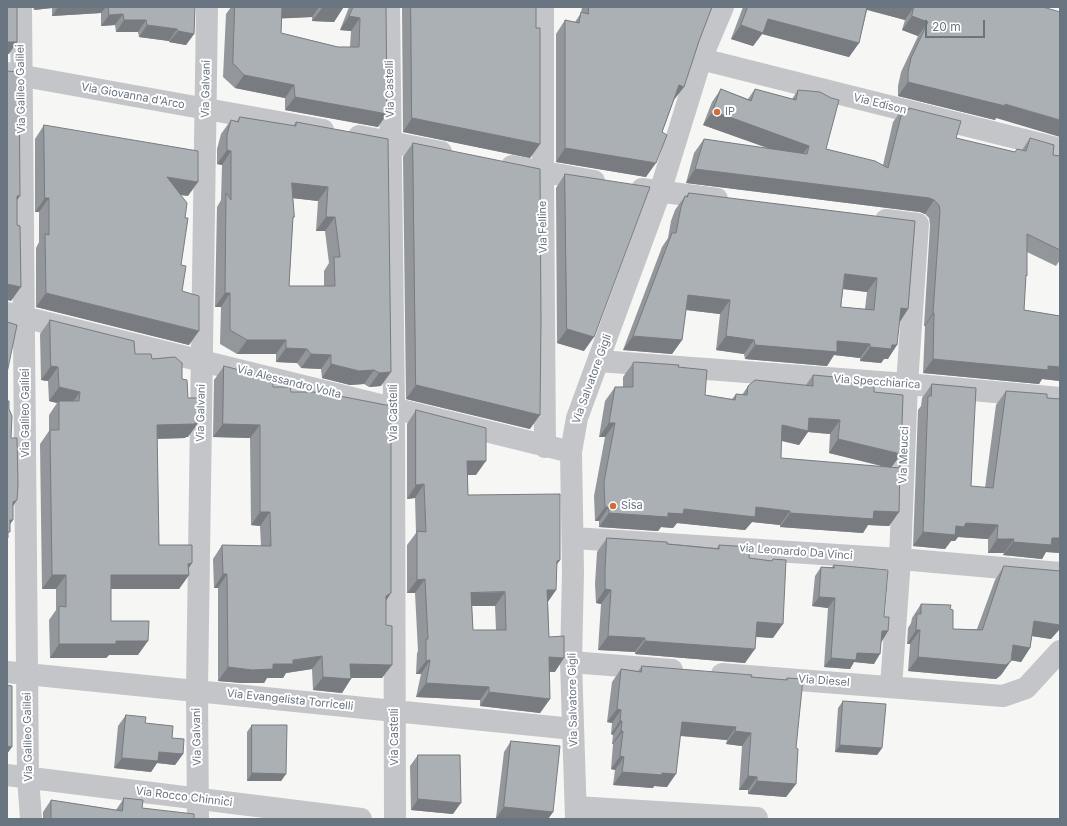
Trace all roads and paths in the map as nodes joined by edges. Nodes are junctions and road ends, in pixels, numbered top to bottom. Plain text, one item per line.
1 (21, 7) edge
2 (207, 7) edge
3 (389, 7) edge
4 (543, 7) edge
5 (723, 7) edge
6 (701, 59) junction
7 (14, 74) edge
8 (206, 109) junction
9 (391, 142) junction
10 (1060, 149) edge
11 (459, 156) edge
12 (490, 162) edge
13 (543, 173) junction
14 (660, 192) junction
15 (738, 202) edge
16 (863, 217) edge
17 (16, 315) edge
18 (202, 361) junction
19 (599, 361) junction
20 (906, 384) junction
21 (1060, 398) edge
22 (394, 408) junction
23 (545, 447) junction
24 (571, 452) junction
25 (573, 538) junction
26 (900, 559) junction
27 (1060, 573) edge
28 (1060, 650) edge
29 (571, 662) junction
30 (17, 673) edge
31 (891, 687) junction
32 (197, 691) junction
33 (394, 711) junction
34 (573, 729) junction
35 (7, 775) edge
36 (28, 778) junction
37 (198, 809) edge
38 (576, 813) edge
39 (757, 818) dead end
40 (31, 819) edge
41 (361, 819) edge
42 (395, 819) edge

1 - 7 street, Via Galileo Galilei
2 - 8 street, Via Galvani
3 - 9 street, Via Castelli
4 - 13 street, Via Felline
5 - 6 street, Via Salvatore Gigli
6 - 10 street, Via Edison
6 - 14 street, Via Salvatore Gigli
7 - 8 street, Via Giovanna d'Arco
7 - 17 street, Via Galileo Galilei
8 - 9 street, Via Giovanna d'Arco
8 - 18 street, Via Galvani
9 - 11 street, Via Giovanna d'Arco
9 - 22 street, Via Castelli
12 - 13 street
13 - 14 street
13 - 23 street, Via Felline
14 - 15 street
14 - 19 street, Via Salvatore Gigli
16 - 20 street, Via Meucci
17 - 18 street, Via Alessandro Volta
17 - 30 street, Via Galileo Galilei
18 - 22 street, Via Alessandro Volta
18 - 32 street, Via Galvani
19 - 20 street, Via Specchiarica
19 - 24 street, Via Salvatore Gigli
20 - 21 street, Via Specchiarica
20 - 26 street, Via Meucci
22 - 23 street, Via Alessandro Volta
22 - 33 street, Via Castelli
23 - 24 street, Via Alessandro Volta
24 - 25 street, Via Salvatore Gigli
25 - 26 street, via Leonardo Da Vinci
25 - 29 street, Via Salvatore Gigli
26 - 27 street
26 - 31 street, Via Meucci
28 - 31 street, Via Diesel
29 - 31 street, Via Diesel
29 - 34 street, Via Salvatore Gigli
30 - 32 street, Via Evangelista Torricelli
30 - 36 street, Via Galileo Galilei
32 - 33 street, Via Evangelista Torricelli
32 - 37 street, Via Galvani
33 - 34 street, Via Evangelista Torricelli
33 - 42 street, Via Castelli
34 - 38 street, Via Salvatore Gigli
35 - 36 street, Via Rocco Chinnici
36 - 37 street, Via Rocco Chinnici
36 - 40 street, Via Galileo Galilei
37 - 41 street, Via Rocco Chinnici
38 - 39 street

